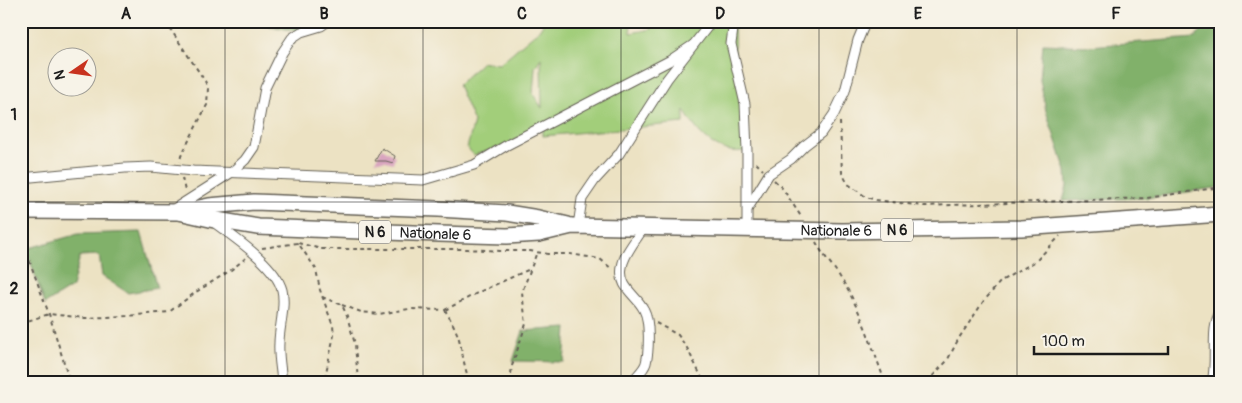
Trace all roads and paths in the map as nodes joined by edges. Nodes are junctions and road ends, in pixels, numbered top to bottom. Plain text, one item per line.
1 (165, 21) edge
2 (328, 21) edge
3 (712, 21) edge
4 (734, 21) edge
5 (866, 21) edge
6 (693, 45) junction
7 (839, 104) junction
8 (747, 150) junction
9 (179, 170) junction
10 (232, 172) junction
11 (769, 174) junction
12 (21, 178) edge
13 (1221, 187) edge
14 (179, 208) junction
15 (748, 208) junction
16 (21, 211) edge
17 (1221, 214) edge
18 (210, 220) junction
19 (1072, 225) junction
20 (575, 226) junction
21 (644, 227) junction
22 (747, 229) junction
23 (810, 230) junction
24 (21, 238) edge
25 (298, 243) junction
26 (252, 252) junction
27 (536, 252) junction
28 (530, 269) junction
29 (622, 280) junction
30 (322, 297) junction
31 (342, 305) junction
32 (445, 310) junction
33 (1221, 311) edge
34 (49, 314) junction
35 (647, 318) junction
36 (21, 323) edge
37 (70, 382) edge
38 (282, 382) edge
39 (324, 382) edge
40 (358, 382) edge
41 (470, 382) edge
42 (510, 382) edge
43 (632, 382) edge
44 (704, 382) edge
45 (885, 382) edge
46 (927, 382) edge
47 (1212, 382) edge

1 - 9 path
2 - 10 street
3 - 6 street
4 - 8 street
5 - 7 street
6 - 10 street
6 - 20 street
7 - 11 street
7 - 13 path
8 - 11 path
8 - 15 street
9 - 10 street
9 - 12 street
9 - 14 path
10 - 14 street
11 - 15 street
11 - 23 path
14 - 16 main road, Nationale 6 / N 6
14 - 18 main road, Nationale 6 / N 6
14 - 20 main road, Nationale 6 / N 6
15 - 22 street
17 - 19 main road, Nationale 6 / N 6
18 - 20 main road, Nationale 6 / N 6
18 - 26 street
19 - 23 main road, Nationale 6 / N 6
19 - 46 path
20 - 21 main road, Nationale 6 / N 6
21 - 22 main road, Nationale 6 / N 6
21 - 29 street
22 - 23 main road, Nationale 6 / N 6
23 - 45 path
24 - 34 path
25 - 26 path
25 - 27 path
25 - 30 path
26 - 34 path
26 - 38 street
27 - 28 path
27 - 29 path
28 - 32 path
28 - 42 path
29 - 35 street
30 - 31 path
30 - 39 path
31 - 32 path
31 - 40 path
32 - 41 path
33 - 47 street
34 - 36 path
34 - 37 path
35 - 43 street
35 - 44 path

